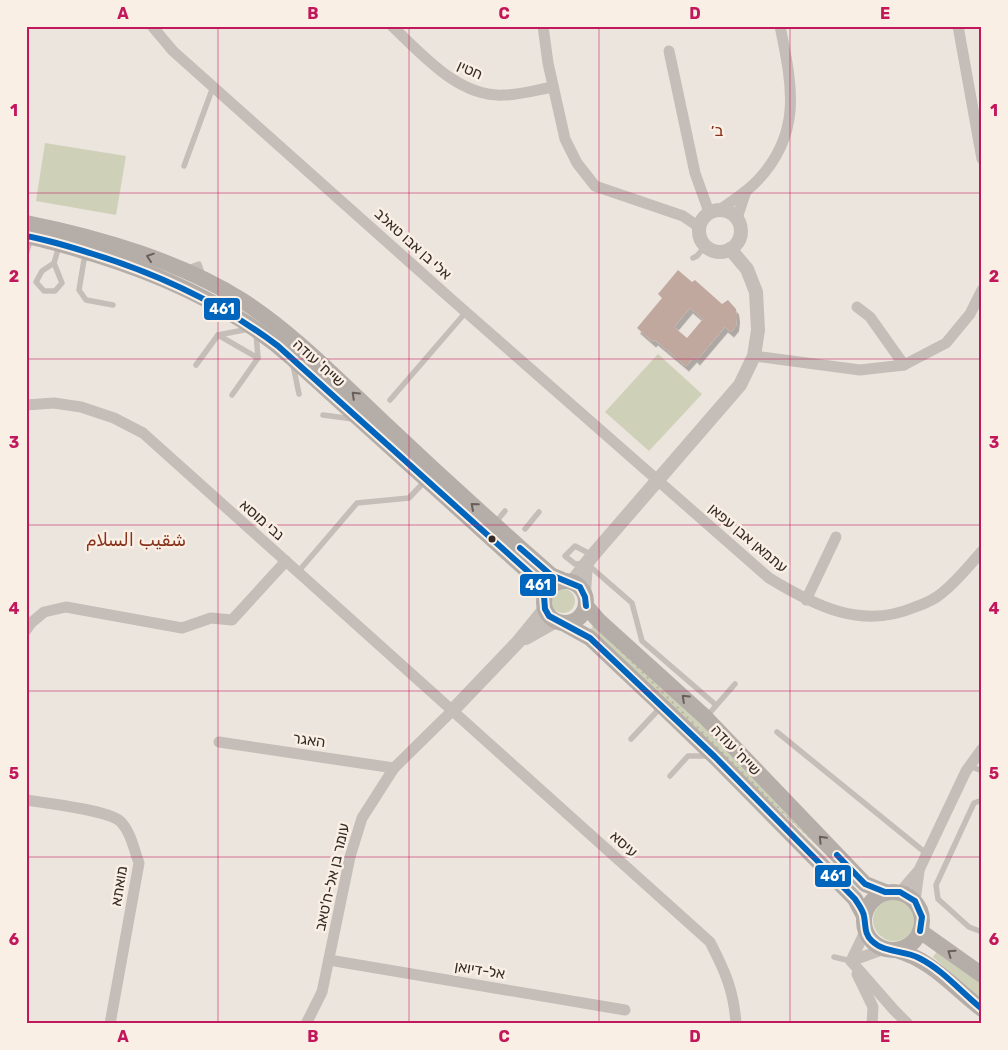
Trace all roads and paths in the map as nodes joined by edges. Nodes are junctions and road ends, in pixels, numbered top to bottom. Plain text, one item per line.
1 (152, 26) edge
2 (392, 26) edge
3 (543, 26) edge
4 (780, 26) edge
5 (958, 26) edge
6 (669, 51) dead end
7 (213, 87) junction
8 (553, 87) junction
9 (982, 159) edge
10 (184, 166) dead end
11 (746, 191) junction
12 (708, 216) junction
13 (738, 218) junction
14 (28, 232) edge
15 (59, 244) junction
16 (705, 246) junction
17 (730, 249) junction
18 (86, 252) junction
19 (26, 254) edge
20 (692, 258) dead end
21 (54, 263) junction
22 (982, 290) edge
23 (113, 305) dead end
24 (857, 306) dead end
25 (466, 312) junction
26 (255, 328) junction
27 (218, 335) junction
28 (754, 356) junction
29 (258, 358) junction
30 (292, 358) junction
31 (904, 365) junction
32 (196, 366) dead end
33 (299, 394) dead end
34 (232, 395) dead end
35 (390, 400) dead end
36 (26, 405) edge
37 (322, 416) dead end
38 (360, 419) junction
39 (426, 479) junction
40 (658, 480) junction
41 (539, 512) dead end
42 (525, 530) dead end
43 (836, 537) dead end
44 (982, 552) edge
45 (590, 559) junction
46 (286, 561) junction
47 (298, 572) junction
48 (577, 590) junction
49 (806, 600) junction
50 (552, 612) junction
51 (26, 630) edge
52 (642, 640) junction
53 (625, 644) junction
54 (640, 658) junction
55 (735, 684) dead end
56 (662, 706) junction
57 (453, 710) junction
58 (711, 711) junction
59 (777, 732) dead end
60 (631, 739) dead end
61 (219, 742) dead end
62 (982, 750) edge
63 (716, 757) junction
64 (969, 766) junction
65 (394, 768) junction
66 (982, 771) edge
67 (670, 776) dead end
68 (26, 800) edge
69 (982, 800) edge
70 (927, 854) junction
71 (919, 870) junction
72 (893, 892) junction
73 (915, 901) junction
74 (865, 924) junction
75 (981, 930) edge
76 (920, 931) junction
77 (890, 950) junction
78 (834, 957) dead end
79 (329, 960) junction
80 (851, 961) junction
81 (980, 973) edge
82 (982, 1008) edge
83 (625, 1010) dead end
84 (110, 1024) edge
85 (306, 1024) edge
86 (736, 1024) edge
87 (872, 1024) edge
88 (908, 1024) edge

1 - 7 street, אלי בן אבו טאלב
2 - 8 street, חטין
3 - 8 street
4 - 11 street
5 - 9 street
6 - 12 street
7 - 10 lane
7 - 25 street, אלי בן אבו טאלב
8 - 12 street
11 - 12 street
11 - 13 street
12 - 13 street
12 - 16 street
13 - 17 street
14 - 15 main road, שייח' עודה
14 - 19 lane
48 -> 14 main road, שייח' עודה
15 - 18 main road, שייח' עודה
15 - 21 lane
16 - 17 street
16 - 20 lane
17 - 28 street
18 - 23 lane
18 - 26 main road, שייח' עודה
21 - 21 lane
22 - 31 street
24 - 31 street
25 - 35 lane
25 - 40 street, אלי בן אבו טאלב
26 - 27 lane
26 - 29 lane
26 - 30 main road, שייח' עודה
27 - 29 lane
27 - 32 lane
28 - 31 street
28 - 40 street
29 - 34 lane
30 - 33 lane
30 - 38 main road, שייח' עודה
36 - 46 street, נבי מוסא
37 - 38 lane
38 - 39 main road, שייח' עודה
39 - 47 lane
39 - 50 main road, שייח' עודה
40 - 45 street
40 - 49 street, עתמאן אבן עפאן
41 - 42 lane
43 - 49 street
44 - 49 street, עתמאן אבן עפאן
45 - 45 lane
45 - 48 street
45 - 52 lane
46 - 47 street, נבי מוסא
46 - 51 street
47 - 57 street, נבי מוסא
48 - 50 main road
48 - 50 main road
48 - 53 main road, שייח' עודה
50 - 56 main road, שייח' עודה
50 - 57 street, עומר בן אל-ח'טאב
52 - 53 lane
52 - 54 lane
52 - 58 lane
53 - 54 main road, שייח' עודה
58 -> 54 main road, שייח' עודה
55 - 58 lane
56 - 60 lane
56 - 63 main road, שייח' עודה
57 - 65 street, עומר בן אל-ח'טאב
57 - 86 street, עיסא
72 -> 58 main road, שייח' עודה
59 - 70 lane
61 - 65 street, האגר
62 - 64 street
63 - 67 lane
63 - 74 main road, שייח' עודה
64 - 66 lane
64 - 70 street
65 - 79 street, עומר בן אל-ח'טאב
68 - 84 street, מואתא
69 - 75 lane
70 - 71 street
71 - 72 street
71 - 73 street
72 - 73 main road
72 - 74 main road
73 - 76 main road
74 - 77 main road
74 - 80 street
76 - 77 main road
81 -> 76 main road
77 - 80 street
77 - 82 main road
78 - 80 lane
79 - 83 street, אל-דיואן
79 - 85 street, עומר בן אל-ח'טאב
80 - 87 street
80 - 88 street

